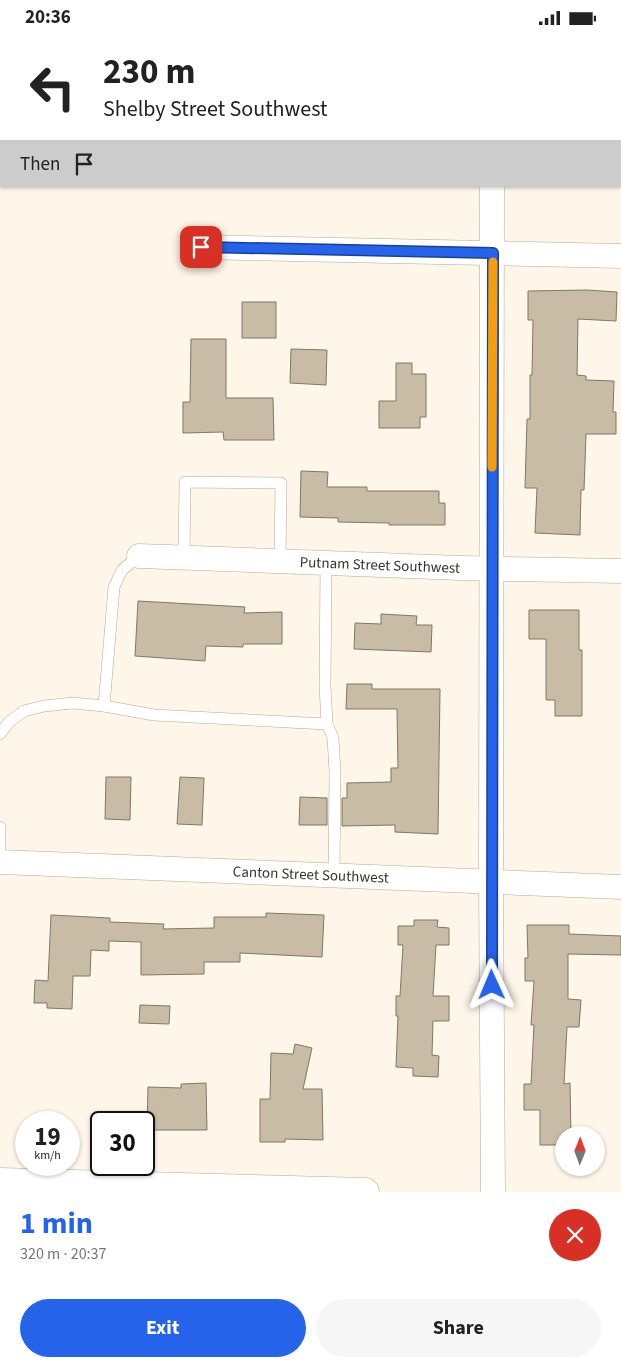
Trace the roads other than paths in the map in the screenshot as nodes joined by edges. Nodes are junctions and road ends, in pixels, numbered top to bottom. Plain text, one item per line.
1 (492, 187) edge
2 (201, 247) dead end
3 (493, 253) junction
4 (621, 256) edge
5 (139, 556) joint
6 (184, 558) junction
7 (280, 561) junction
8 (326, 563) junction
9 (492, 569) junction
10 (621, 571) edge
11 (104, 706) junction
12 (327, 724) junction
13 (0, 734) edge
14 (0, 827) edge
15 (0, 857) edge
16 (0, 862) edge
17 (334, 877) junction
18 (491, 883) junction
19 (621, 887) edge
20 (0, 1182) edge
21 (176, 1189) edge
22 (285, 1191) edge
23 (365, 1192) edge
24 (492, 1192) edge

1 - 3 street
2 - 3 street
3 - 4 street
3 - 9 street
5 - 6 street, Putnam Street Southwest
5 - 11 lane
6 - 7 street, Putnam Street Southwest
6 - 7 lane
7 - 8 street, Putnam Street Southwest
8 - 9 street, Putnam Street Southwest
8 - 12 lane
9 - 10 street, Putnam Street Southwest
9 - 18 street
11 - 12 lane
11 - 13 lane
12 - 17 lane
14 - 15 lane
16 - 17 street, Canton Street Southwest
17 - 18 street, Canton Street Southwest
18 - 19 street, Canton Street Southwest
18 - 24 street
20 - 21 main road
21 - 22 main road
22 - 23 main road

